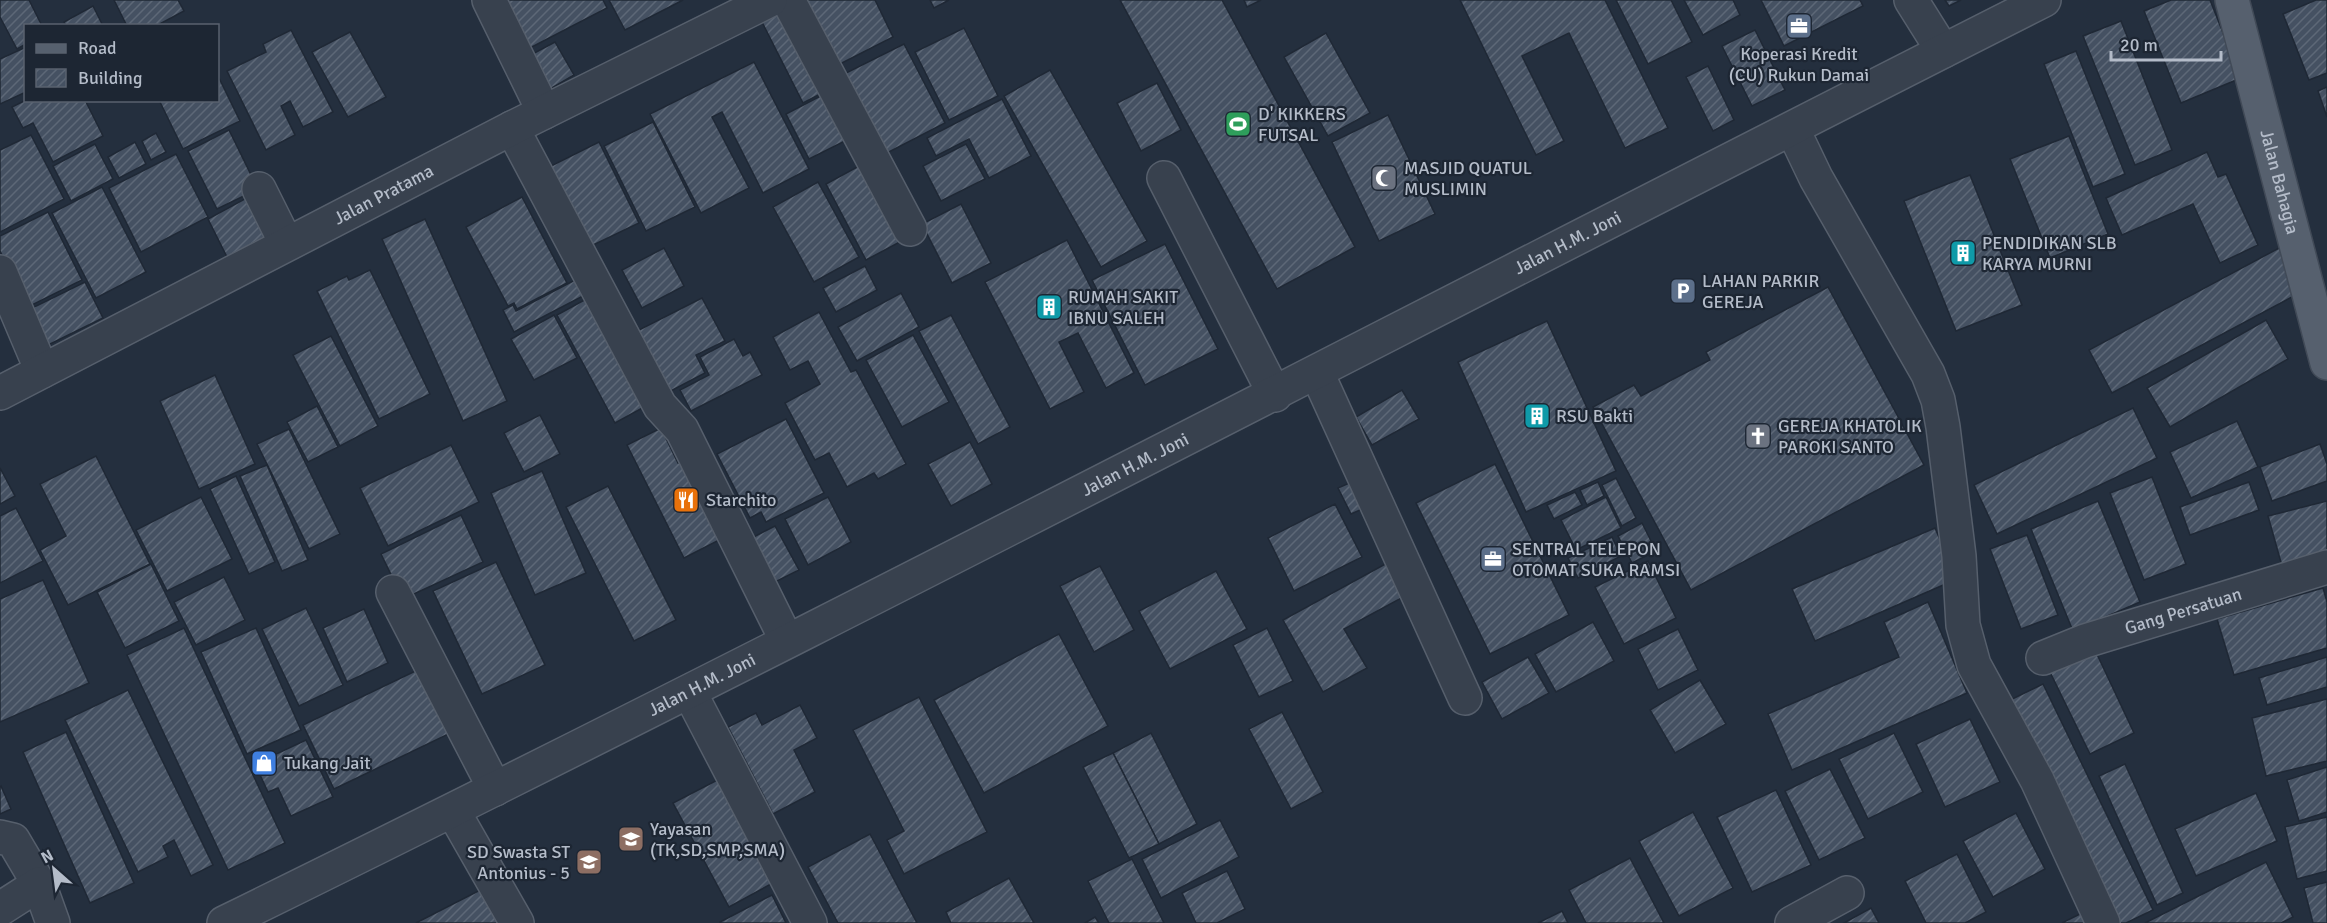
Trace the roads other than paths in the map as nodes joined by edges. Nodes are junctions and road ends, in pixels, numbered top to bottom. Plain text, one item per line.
1 (489, 0) edge
2 (770, 0) edge
3 (788, 0) edge
4 (1911, 0) edge
5 (2044, 0) edge
6 (2232, 0) edge
7 (729, 10) edge
8 (1943, 51) junction
9 (543, 112) junction
10 (512, 128) junction
11 (1792, 130) junction
12 (1164, 178) dead end
13 (258, 189) dead end
14 (910, 229) dead end
15 (286, 243) junction
16 (0, 272) edge
17 (2327, 363) edge
18 (42, 371) junction
19 (1317, 373) junction
20 (0, 393) edge
21 (1275, 395) junction
22 (2327, 567) edge
23 (393, 592) dead end
24 (787, 641) junction
25 (2043, 658) dead end
26 (690, 693) junction
27 (1465, 698) dead end
28 (495, 789) junction
29 (453, 811) junction
30 (0, 837) edge
31 (39, 884) junction
32 (1847, 893) dead end
33 (0, 909) edge
34 (53, 923) edge
35 (224, 923) edge
36 (517, 923) edge
37 (810, 923) edge
38 (1792, 923) edge
39 (2103, 923) edge

1 - 9 street
2 - 7 street, Jalan Pratama
3 - 14 street
4 - 8 street
5 - 8 street, Jalan H.M. Joni
6 - 17 main road, Jalan Bahagia
7 - 9 street, Jalan Pratama
8 - 11 street, Jalan H.M. Joni
9 - 10 street, Jalan Pratama
10 - 15 street, Jalan Pratama
10 - 24 street
11 - 19 street, Jalan H.M. Joni
11 - 39 street
12 - 21 street
13 - 15 street
15 - 18 street, Jalan Pratama
16 - 18 street
18 - 20 street, Jalan Pratama
19 - 21 street, Jalan H.M. Joni
19 - 27 street
21 - 24 street, Jalan H.M. Joni
22 - 25 street, Gang Persatuan
23 - 28 street
24 - 26 street, Jalan H.M. Joni
26 - 28 street, Jalan H.M. Joni
26 - 37 street
28 - 29 street, Jalan H.M. Joni
29 - 35 street, Jalan H.M. Joni
29 - 36 street
30 - 31 street
31 - 33 street
31 - 34 street
32 - 38 street

